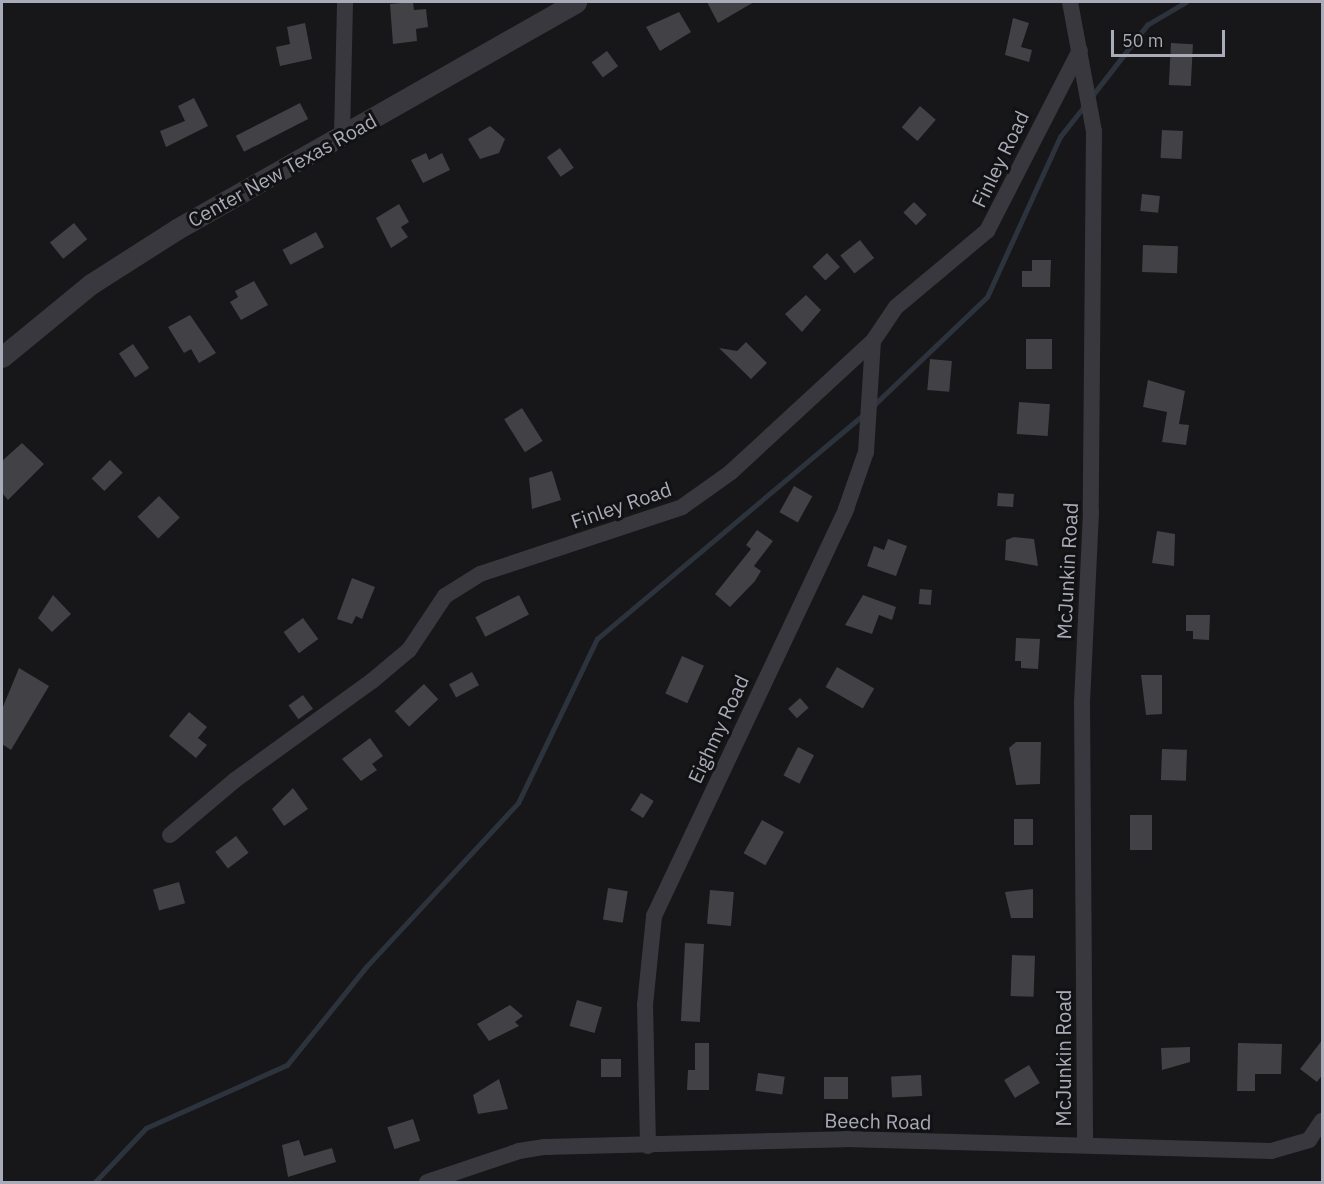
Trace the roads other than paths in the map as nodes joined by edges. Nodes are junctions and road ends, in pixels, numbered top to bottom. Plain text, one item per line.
1 (345, 2) edge
2 (576, 2) edge
3 (1070, 2) edge
4 (1080, 50) junction
5 (342, 136) junction
6 (873, 341) junction
7 (2, 357) edge
8 (170, 835) dead end
9 (1323, 1120) edge
10 (1085, 1145) junction
11 (648, 1146) junction
12 (427, 1182) edge

1 - 5 street
2 - 5 street, Center New Texas Road
3 - 4 street, McJunkin Road
4 - 6 street, Finley Road
4 - 10 street, McJunkin Road
5 - 7 street, Center New Texas Road
6 - 8 street, Finley Road
6 - 11 street, Eighmy Road
9 - 10 street, Beech Road
10 - 11 street, Beech Road
11 - 12 street, Beech Road

